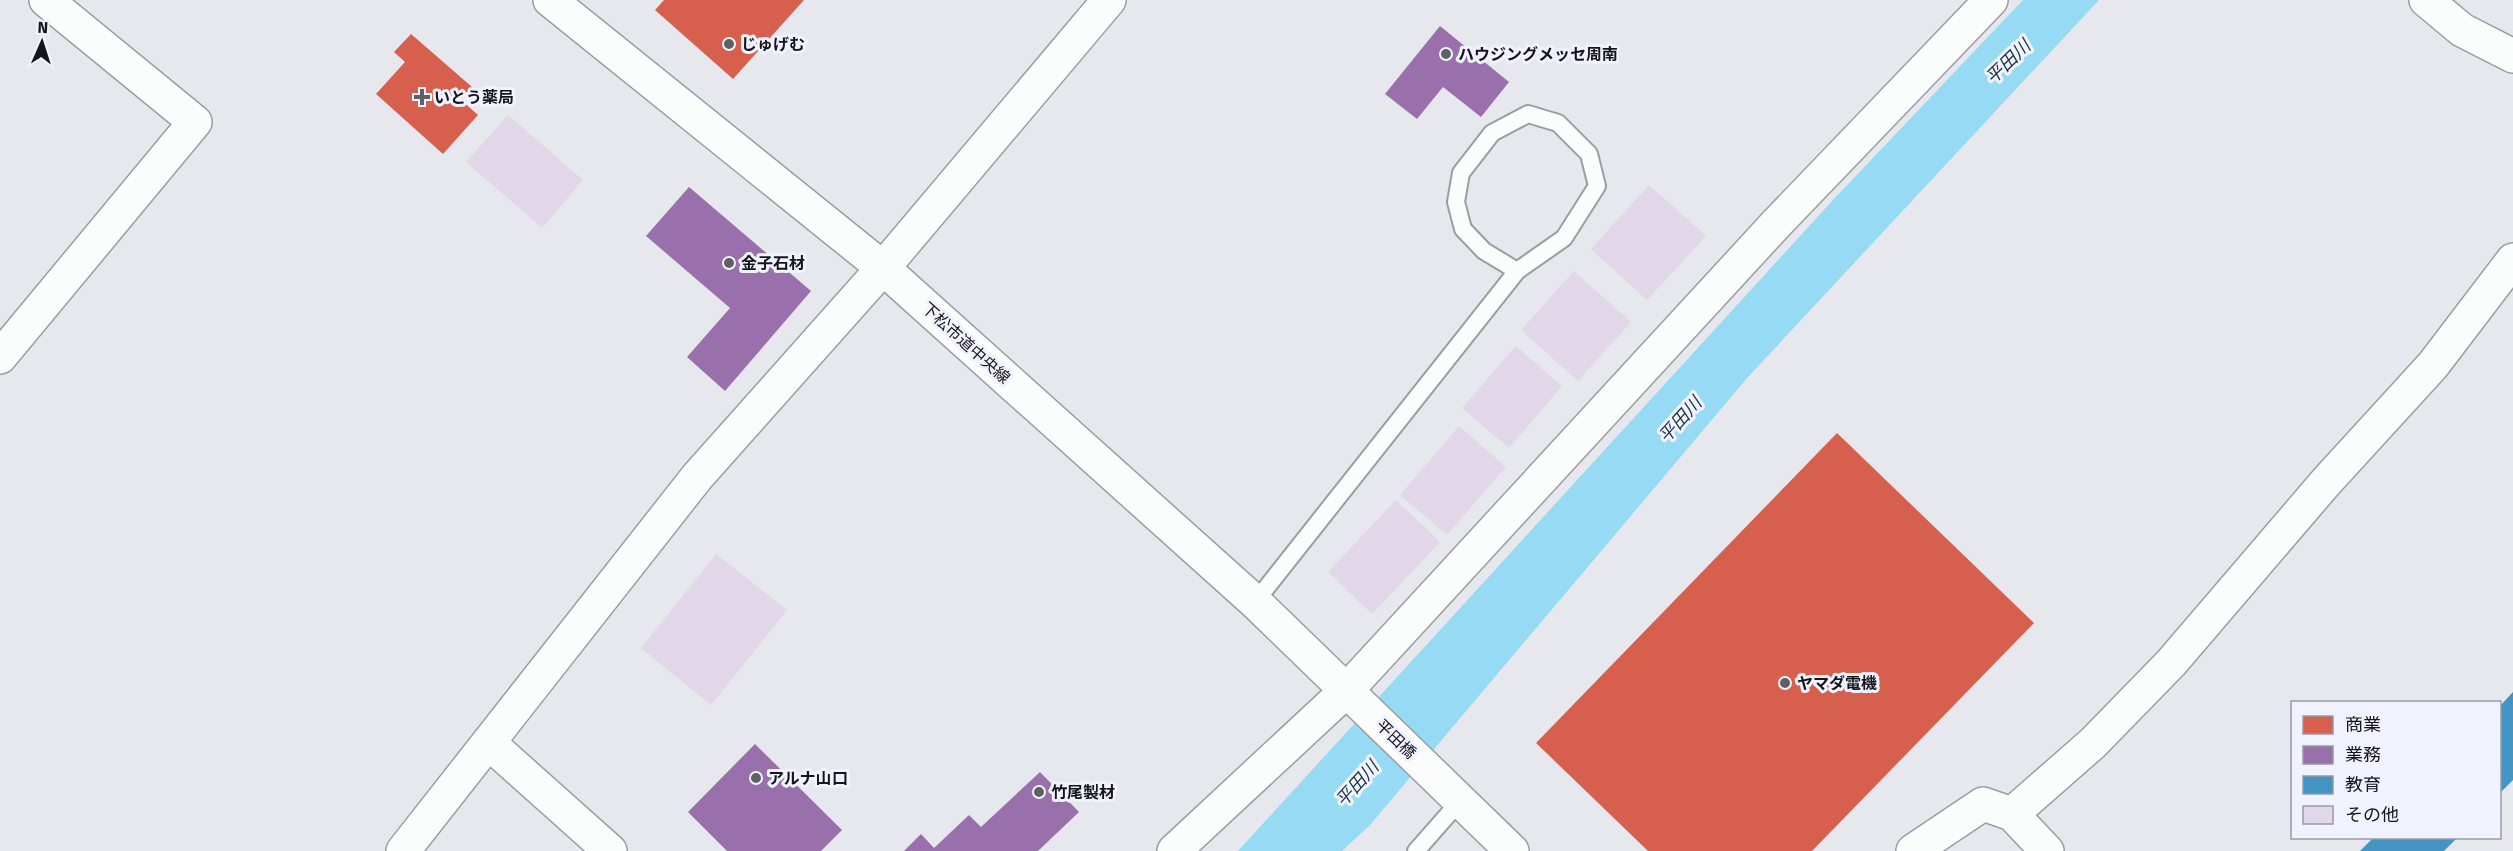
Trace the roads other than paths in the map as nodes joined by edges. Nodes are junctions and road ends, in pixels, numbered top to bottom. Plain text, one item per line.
1 (46, 0) edge
2 (550, 0) edge
3 (1109, 0) edge
4 (1991, 0) edge
5 (2426, 0) edge
6 (2513, 56) edge
7 (2513, 260) edge
8 (882, 268) junction
9 (1517, 271) junction
10 (0, 357) edge
11 (1255, 602) junction
12 (1354, 699) junction
13 (489, 743) junction
14 (1460, 801) junction
15 (2012, 814) junction
16 (403, 851) edge
17 (610, 851) edge
18 (1174, 851) edge
19 (1416, 851) edge
20 (1512, 851) edge
21 (1913, 851) edge
22 (2047, 851) edge

1 - 10 street
2 - 8 street, 下松市道中央線
3 - 8 street
4 - 12 street
5 - 6 street
7 - 15 street
8 - 11 street, 下松市道中央線
8 - 13 street
9 - 9 lane
9 - 11 lane
11 - 12 street, 下松市道中央線
12 - 14 street, 平田橋
12 - 18 street
13 - 16 street
13 - 17 street
14 - 19 lane
14 - 20 street
15 - 21 street
15 - 22 street

